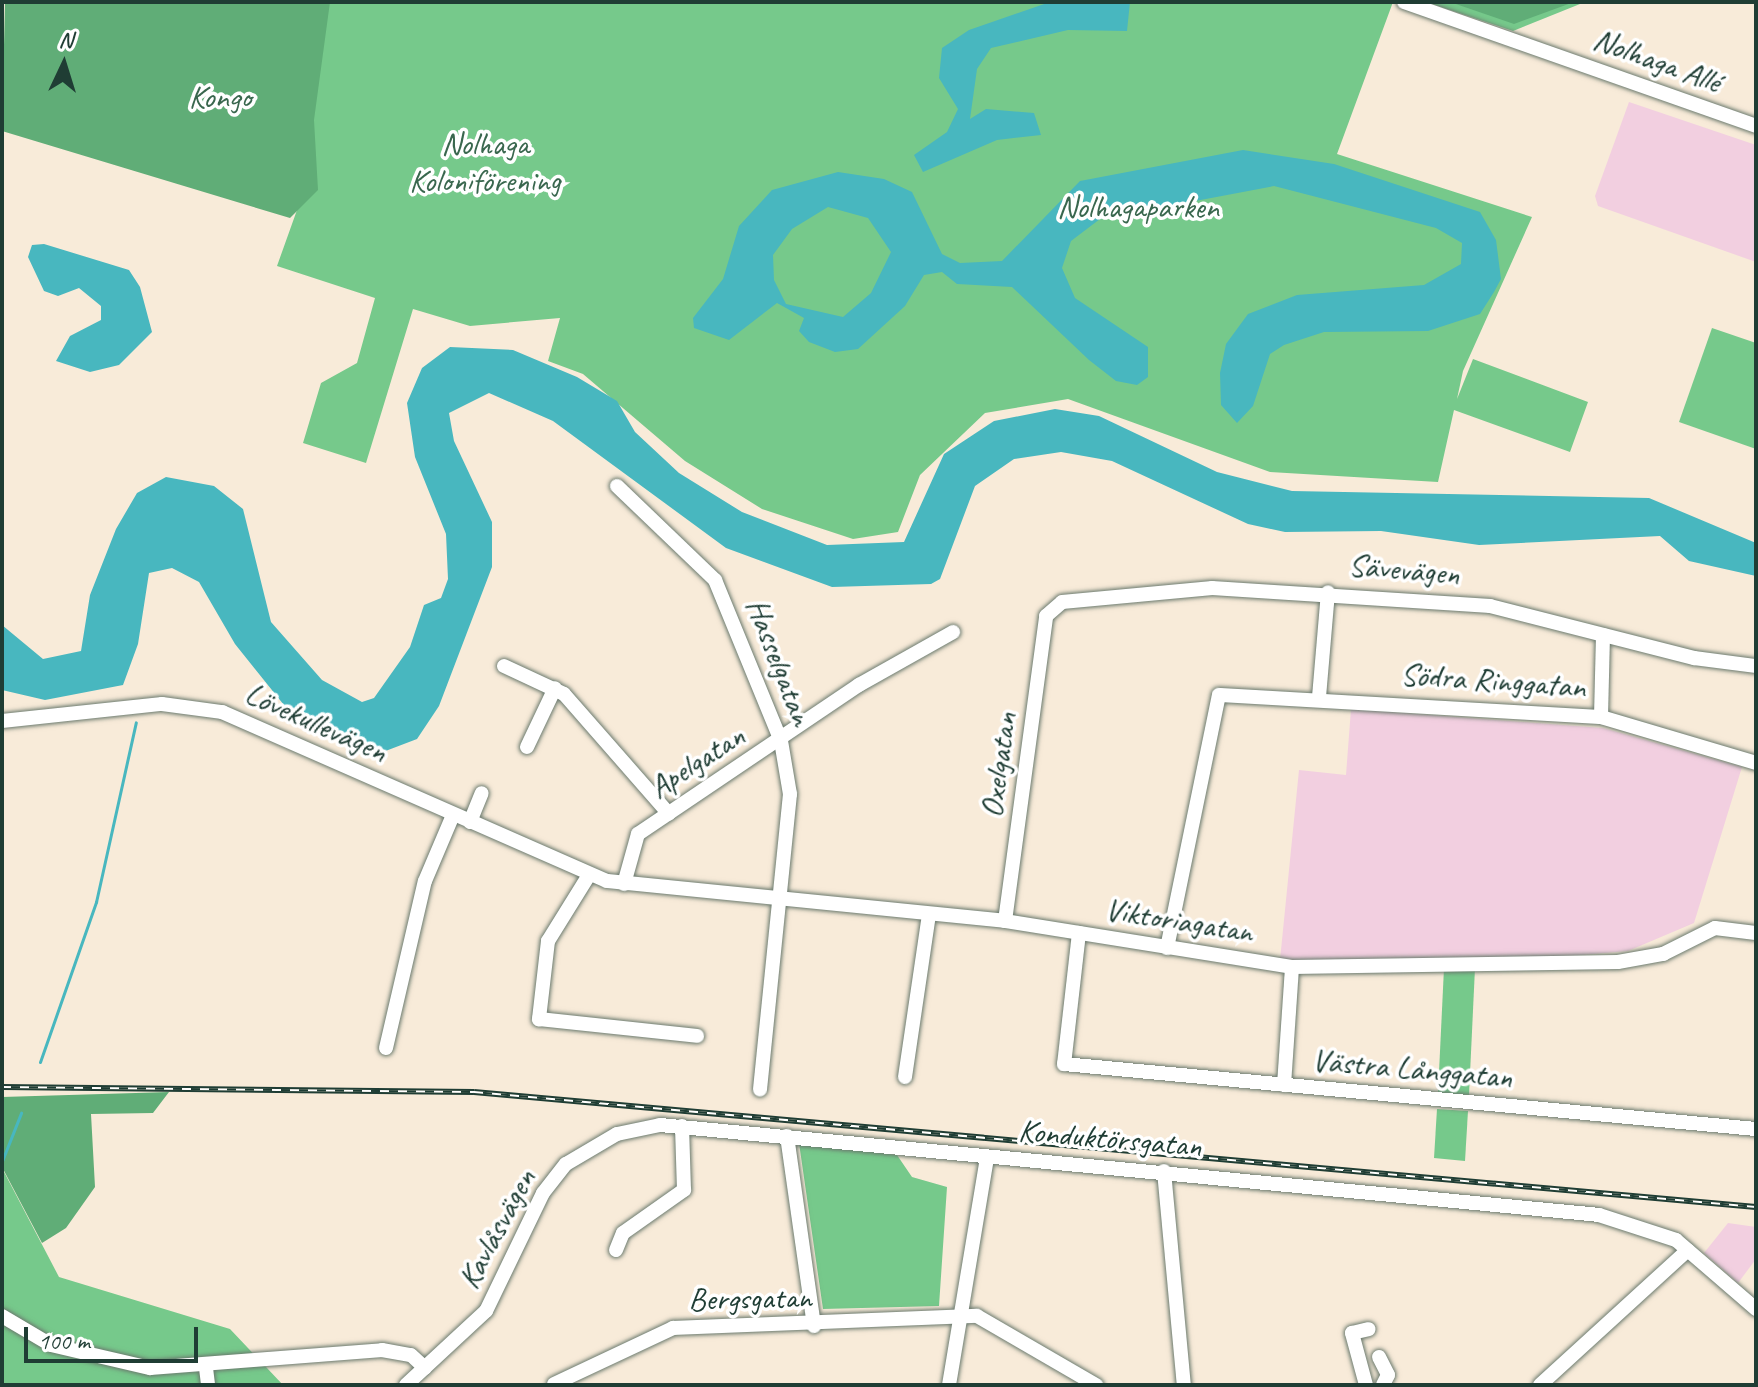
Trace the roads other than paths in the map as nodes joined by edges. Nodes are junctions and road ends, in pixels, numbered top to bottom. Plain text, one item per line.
1 (1404, 2) edge
2 (1756, 126) edge
3 (617, 486) dead end
4 (1328, 592) junction
5 (1046, 616) joint
6 (953, 632) dead end
7 (1603, 635) junction
8 (504, 666) dead end
9 (1756, 666) edge
10 (555, 688) junction
11 (1319, 697) junction
12 (1601, 717) junction
13 (2, 721) edge
14 (781, 741) junction
15 (527, 747) dead end
16 (1756, 763) edge
17 (482, 793) dead end
18 (669, 814) junction
19 (453, 815) junction
20 (470, 822) junction
21 (589, 875) junction
22 (624, 884) junction
23 (780, 902) junction
24 (929, 915) junction
25 (1005, 921) junction
26 (1079, 933) junction
27 (1756, 933) edge
28 (1167, 948) junction
29 (1292, 967) junction
30 (697, 1036) dead end
31 (386, 1048) dead end
32 (905, 1077) dead end
33 (1284, 1085) junction
34 (760, 1089) dead end
35 (682, 1126) junction
36 (1756, 1129) edge
37 (787, 1136) junction
38 (987, 1157) junction
39 (566, 1164) joint
40 (1164, 1171) junction
41 (616, 1250) dead end
42 (1688, 1250) junction
43 (1756, 1309) edge
44 (2, 1316) edge
45 (959, 1319) junction
46 (814, 1326) junction
47 (1369, 1329) dead end
48 (1379, 1357) dead end
49 (206, 1368) junction
50 (425, 1368) junction
51 (554, 1384) edge
52 (208, 1385) edge
53 (406, 1385) edge
54 (949, 1385) edge
55 (1096, 1385) edge
56 (1184, 1385) edge
57 (1366, 1385) edge
58 (1383, 1385) edge
59 (1540, 1385) edge

1 - 2 street, Nolhaga Allé
3 - 14 street, Hasselgatan
4 - 5 street, Sävevägen
4 - 7 street, Sävevägen
4 - 11 street
5 - 25 street, Oxelgatan
6 - 14 street, Apelgatan
7 - 9 street, Sävevägen
7 - 12 street
8 - 10 street
10 - 15 street
10 - 18 street
11 - 12 street, Södra Ringgatan
11 - 28 street, Södra Ringgatan
12 - 16 street, Södra Ringgatan
13 - 19 street, Lövekullevägen
14 - 18 street, Apelgatan
14 - 23 street, Hasselgatan
17 - 20 street
18 - 22 street, Apelgatan
19 - 20 street, Lövekullevägen
19 - 31 street
20 - 21 street, Lövekullevägen
21 - 22 street, Viktoriagatan
21 - 30 street
22 - 23 street, Viktoriagatan
23 - 24 street, Viktoriagatan
23 - 34 street, Hasselgatan
24 - 25 street, Viktoriagatan
24 - 32 street
25 - 26 street, Viktoriagatan
26 - 28 street, Viktoriagatan
26 - 33 street, Västra Långgatan
27 - 29 street, Viktoriagatan
28 - 29 street, Viktoriagatan
29 - 33 street
33 - 36 street, Västra Långgatan
35 - 37 street, Konduktörsgatan
35 - 39 street, Konduktörsgatan
35 - 41 street
37 - 38 street, Konduktörsgatan
37 - 46 street
38 - 40 street, Konduktörsgatan
38 - 45 street
39 - 50 street, Kavlåsvägen
40 - 42 street, Konduktörsgatan
40 - 56 street
42 - 43 street
42 - 59 street
44 - 49 street
45 - 46 street, Bergsgatan
45 - 54 street
45 - 55 street, Bergsgatan
46 - 51 street, Bergsgatan
47 - 57 street
48 - 58 street
49 - 50 street
49 - 52 street
50 - 53 street, Kavlåsvägen

